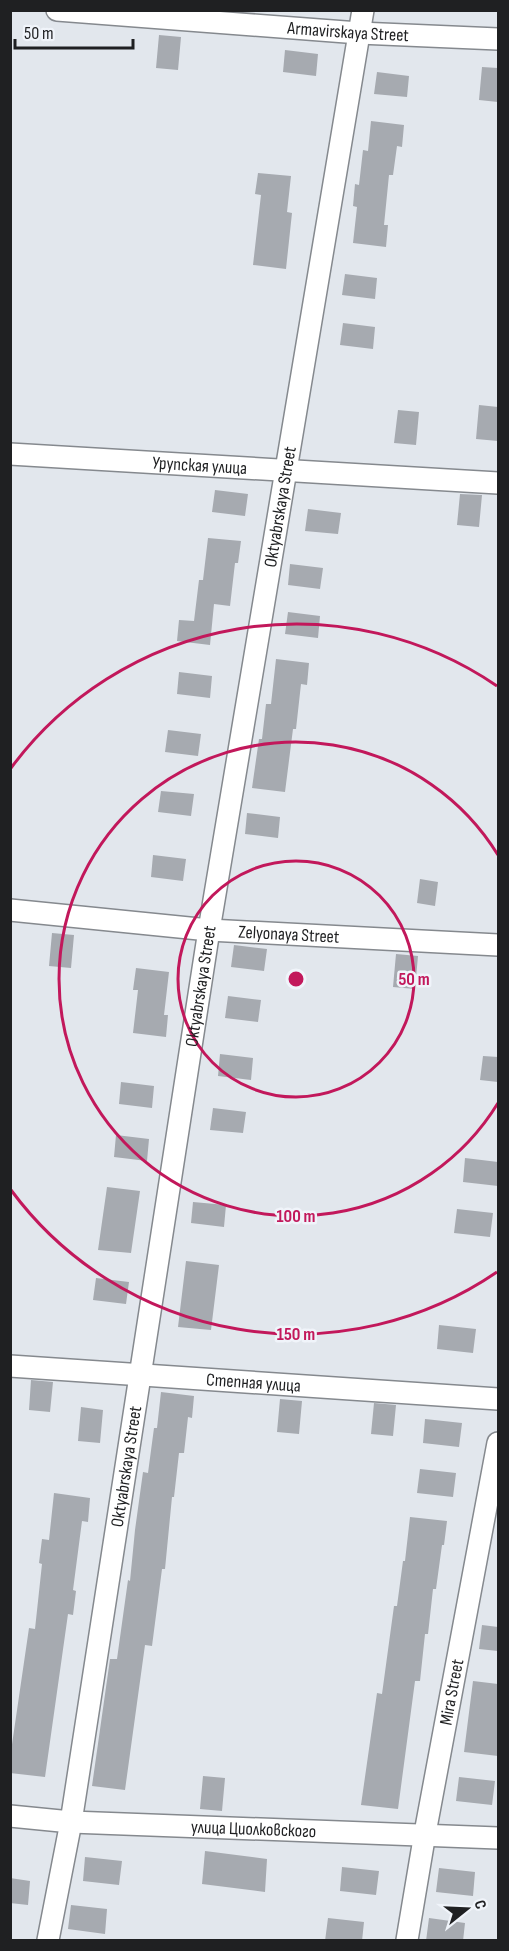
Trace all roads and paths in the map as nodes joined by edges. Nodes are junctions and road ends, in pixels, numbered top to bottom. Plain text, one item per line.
1 (57, 10) edge
2 (363, 10) edge
3 (359, 33) junction
4 (498, 39) edge
5 (10, 453) edge
6 (286, 469) junction
7 (498, 483) edge
8 (10, 910) edge
9 (209, 930) junction
10 (498, 945) edge
11 (10, 1366) edge
12 (139, 1375) junction
13 (498, 1399) edge
14 (498, 1443) edge
15 (10, 1816) edge
16 (71, 1822) junction
17 (425, 1833) junction
18 (498, 1838) edge
19 (48, 1941) edge
20 (407, 1941) edge

1 - 3 street, Armavirskaya Street
2 - 3 street, Oktyabrskaya Street
3 - 4 street, Armavirskaya Street
3 - 6 street, Oktyabrskaya Street
5 - 6 street, Урупская улица
6 - 7 street, Урупская улица
6 - 9 street, Oktyabrskaya Street
8 - 9 street, Zelyonaya Street
9 - 10 street, Zelyonaya Street
9 - 12 street, Oktyabrskaya Street
11 - 12 street, Степная улица
12 - 13 street, Степная улица
12 - 16 street, Oktyabrskaya Street
14 - 17 street, Mira Street
15 - 16 street, улица Циолковского
16 - 17 street, улица Циолковского
16 - 19 street, Oktyabrskaya Street
17 - 18 street, улица Циолковского
17 - 20 street, Mira Street

